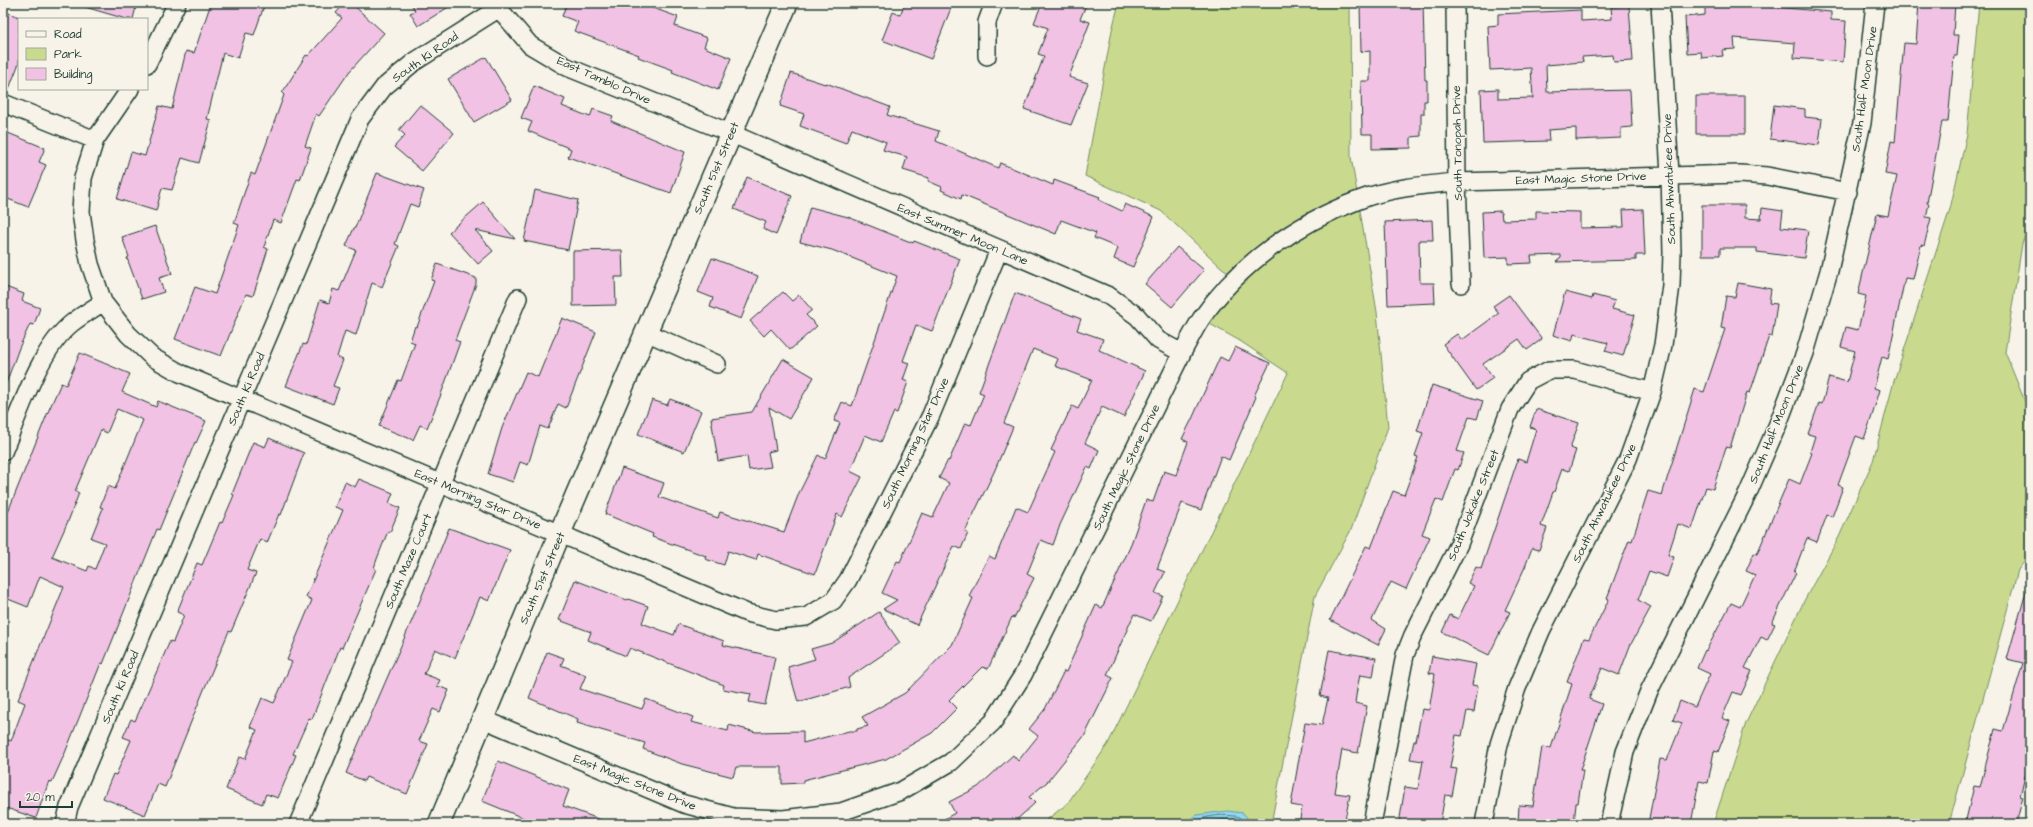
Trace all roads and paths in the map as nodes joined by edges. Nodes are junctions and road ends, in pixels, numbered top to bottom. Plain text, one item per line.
1 (177, 3) edge
2 (787, 3) edge
3 (994, 3) edge
4 (1455, 3) edge
5 (1660, 3) edge
6 (1875, 3) edge
7 (496, 6) edge
8 (987, 56) dead end
9 (148, 62) edge
10 (129, 90) edge
11 (3, 103) edge
12 (730, 134) junction
13 (95, 140) junction
14 (1670, 175) junction
15 (1457, 182) junction
16 (1848, 192) junction
17 (999, 250) junction
18 (1461, 284) dead end
19 (518, 298) dead end
20 (103, 302) junction
21 (646, 332) junction
22 (1182, 354) junction
23 (717, 364) dead end
24 (1652, 392) junction
25 (242, 399) junction
26 (3, 452) edge
27 (440, 484) junction
28 (560, 533) junction
29 (806, 617) joint
30 (483, 719) junction
31 (841, 812) joint
32 (65, 824) edge
33 (298, 824) edge
34 (439, 824) edge
35 (1372, 824) edge
36 (1484, 824) edge
37 (1609, 824) edge

1 - 9 street
2 - 12 street, South 51st Street
3 - 8 street
4 - 15 street, South Tonopah Drive
5 - 14 street, South Ahwatukee Drive
6 - 16 street, South Half Moon Drive
7 - 12 street, East Tamblo Drive
7 - 25 street, South Ki Road
10 - 13 street, East Morning Star Drive
11 - 13 street
12 - 17 street, East Summer Moon Lane
12 - 21 street, South 51st Street
13 - 20 street, East Morning Star Drive
14 - 15 street, East Magic Stone Drive
14 - 16 street, East Magic Stone Drive
14 - 24 street, South Ahwatukee Drive
15 - 18 street, South Tonopah Drive
15 - 22 street, South Magic Stone Drive
16 - 37 street, South Half Moon Drive
17 - 22 street, East Summer Moon Lane
17 - 29 street, South Morning Star Drive
19 - 27 street, South Maze Court
20 - 25 street, East Morning Star Drive
20 - 26 street
21 - 23 street
21 - 28 street, South 51st Street
22 - 31 street, South Magic Stone Drive
24 - 35 street, South Jokake Street
24 - 36 street, South Ahwatukee Drive
25 - 27 street, East Morning Star Drive
25 - 32 street, South Ki Road
27 - 28 street, East Morning Star Drive
27 - 33 street, South Maze Court
28 - 29 street, East Morning Star Drive
28 - 30 street, South 51st Street
30 - 31 street, East Magic Stone Drive
30 - 34 street, South 51st Street

